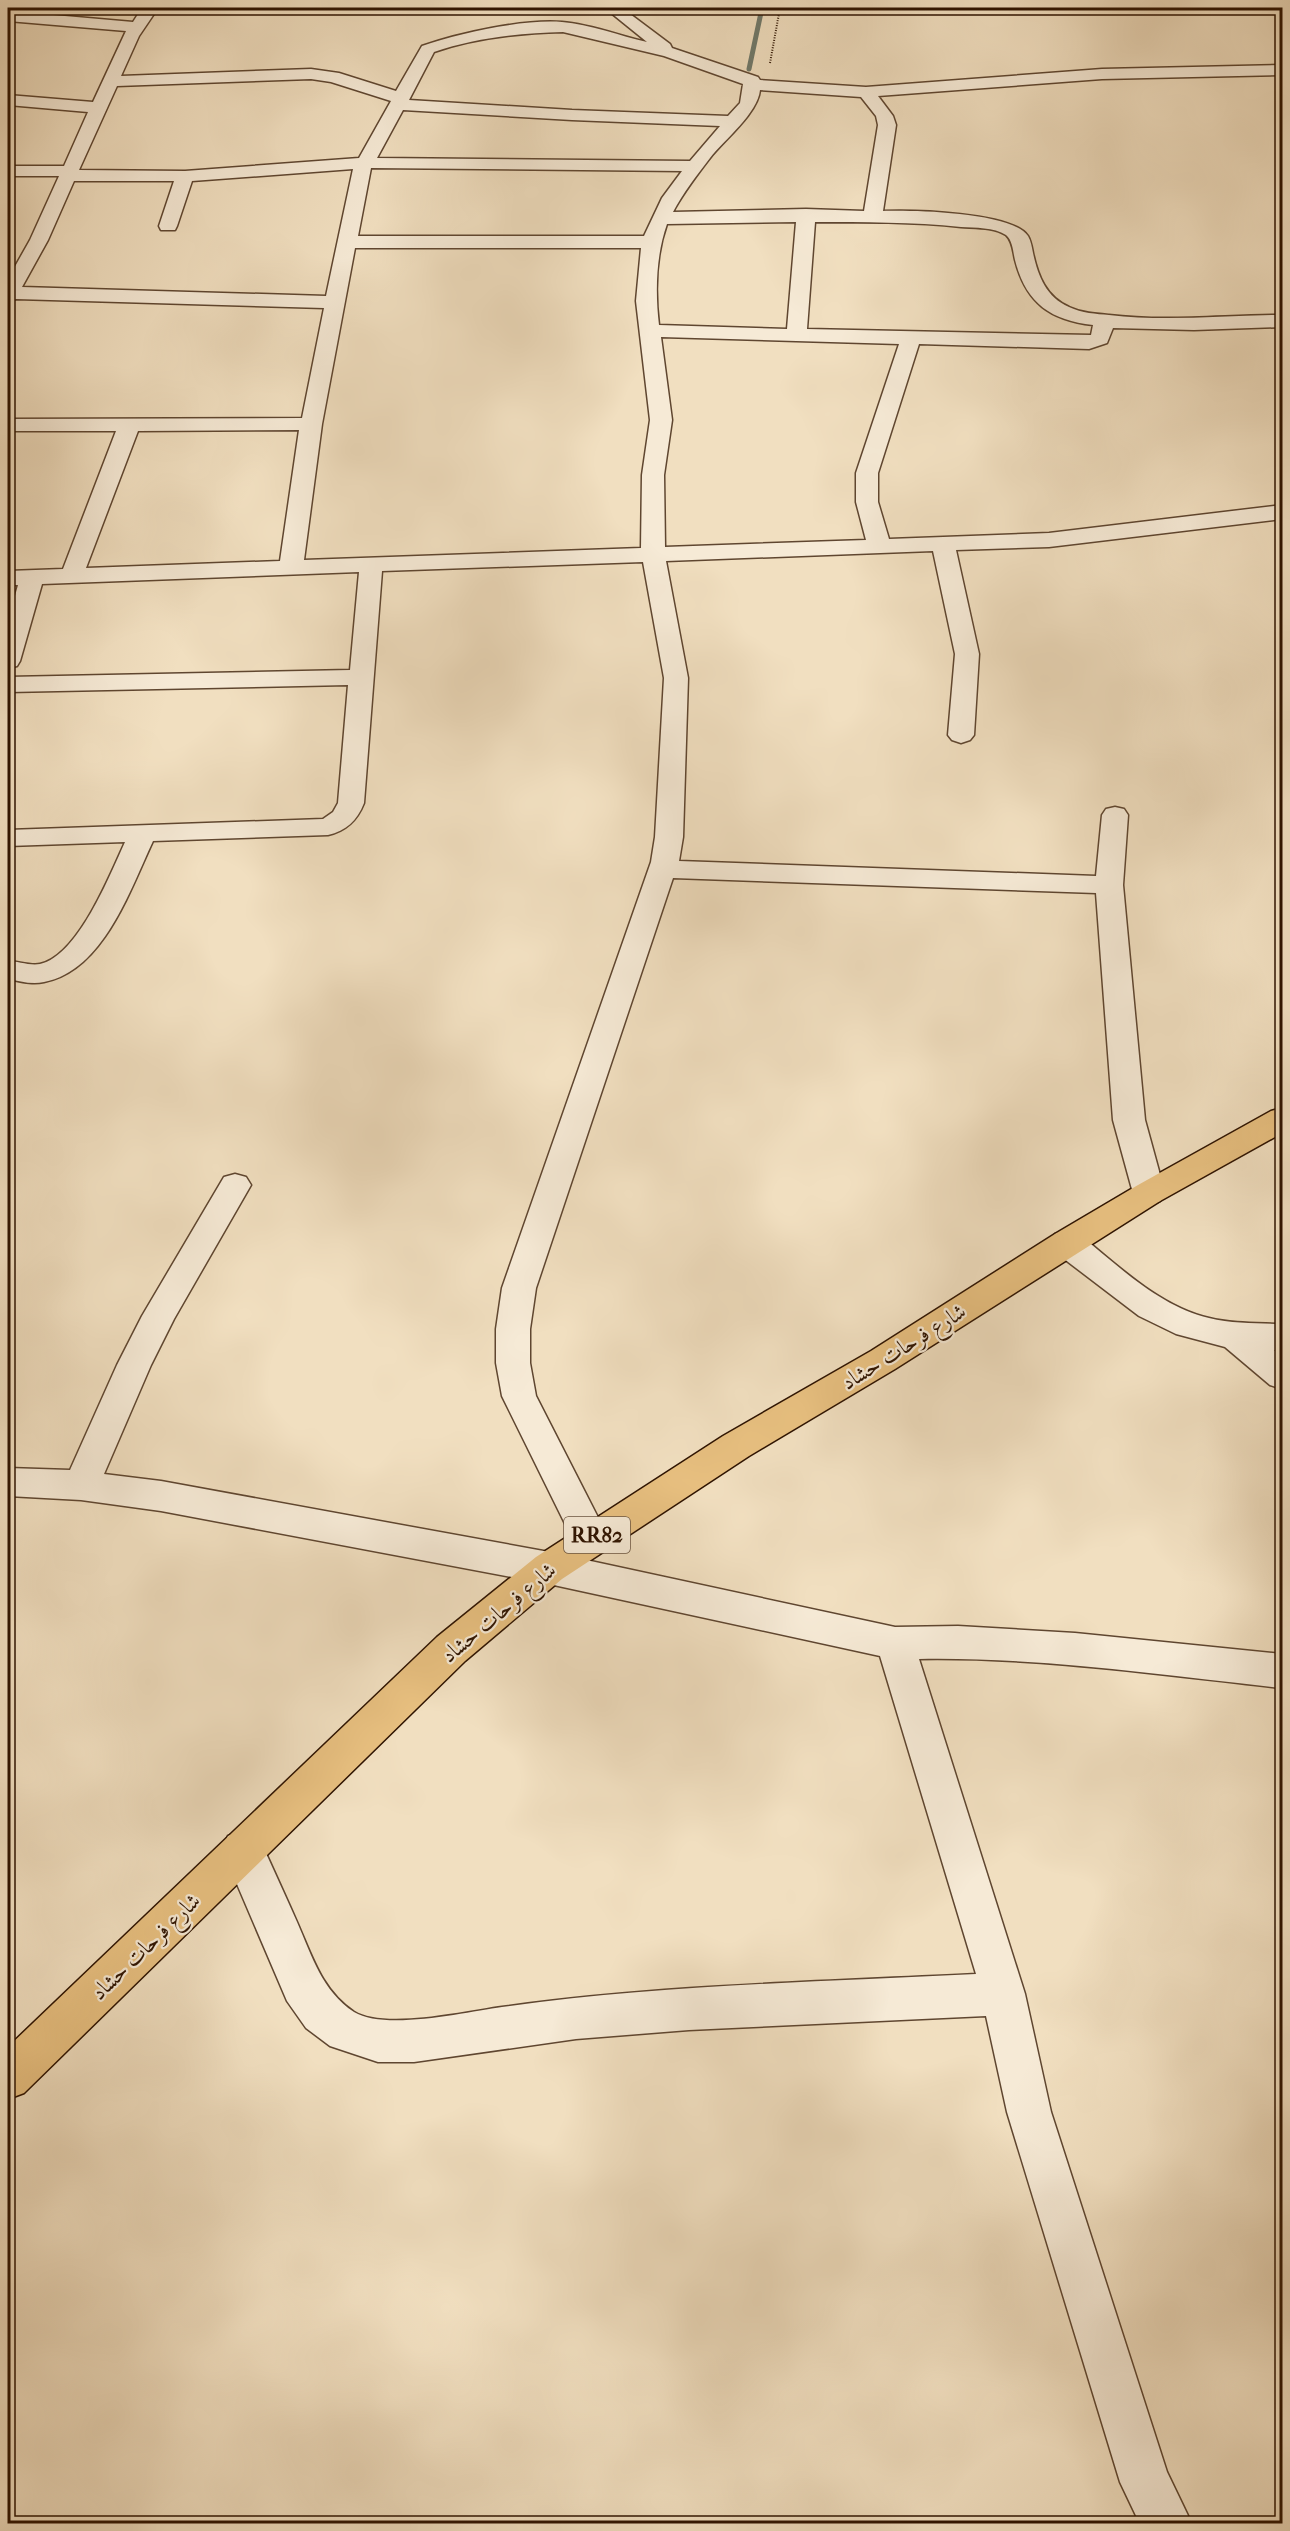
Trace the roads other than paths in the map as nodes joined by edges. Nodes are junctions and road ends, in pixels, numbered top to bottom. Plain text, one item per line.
1 (150, 8) edge
2 (613, 8) edge
3 (8, 16) edge
4 (137, 27) junction
5 (669, 52) junction
6 (1282, 70) edge
7 (112, 81) junction
8 (752, 83) junction
9 (866, 92) junction
10 (8, 100) edge
11 (398, 101) junction
12 (100, 108) junction
13 (733, 121) junction
14 (366, 163) junction
15 (695, 166) junction
16 (8, 171) edge
17 (70, 173) junction
18 (185, 176) junction
19 (806, 215) junction
20 (873, 215) junction
21 (168, 226) dead end
22 (656, 230) junction
23 (39, 240) junction
24 (18, 241) dead end
25 (347, 242) junction
26 (8, 294) edge
27 (336, 302) junction
28 (1104, 321) junction
29 (1282, 321) edge
30 (651, 331) junction
31 (796, 336) junction
32 (911, 338) junction
33 (130, 423) junction
34 (311, 424) junction
35 (8, 425) edge
36 (1282, 512) edge
37 (943, 544) junction
38 (879, 546) junction
39 (653, 554) junction
40 (371, 564) junction
41 (291, 567) junction
42 (72, 575) junction
43 (32, 577) junction
44 (8, 578) edge
45 (8, 661) edge
46 (360, 677) junction
47 (8, 685) edge
48 (961, 735) dead end
49 (1115, 815) dead end
50 (142, 835) junction
51 (8, 838) edge
52 (662, 869) junction
53 (1109, 885) junction
54 (8, 970) edge
55 (1282, 1119) edge
56 (235, 1185) dead end
57 (1149, 1194) junction
58 (1067, 1243) junction
59 (1233, 1334) junction
60 (1282, 1337) edge
61 (1282, 1376) edge
62 (8, 1482) edge
63 (81, 1485) junction
64 (591, 1539) junction
65 (549, 1568) junction
66 (895, 1643) junction
67 (1282, 1671) edge
68 (243, 1849) junction
69 (1003, 1994) junction
70 (8, 2077) edge
71 (1153, 2510) edge

1 - 4 street
2 - 5 street
3 - 4 street
4 - 7 street
5 - 8 street
5 - 11 street
6 - 9 street
7 - 11 street
7 - 12 street
8 - 9 street
8 - 13 street
9 - 20 street
10 - 12 street
11 - 13 street
11 - 14 street
12 - 17 street
13 - 15 street
14 - 15 street
14 - 18 street
14 - 25 street
15 - 22 street
16 - 17 street
17 - 18 street
17 - 23 street
18 - 21 street
19 - 20 street
19 - 22 street
19 - 31 street
20 - 28 street
22 - 25 street
22 - 30 street
23 - 24 street
23 - 26 street
25 - 27 street
26 - 27 street
27 - 34 street
28 - 29 street
28 - 32 street
30 - 31 street
30 - 39 street
31 - 32 street
32 - 38 street
33 - 34 street
33 - 35 street
33 - 42 street
34 - 41 street
36 - 37 street
37 - 38 street
37 - 48 street
38 - 39 street
39 - 40 street
39 - 52 street
40 - 41 street
40 - 46 street
41 - 42 street
42 - 43 street
43 - 44 street
43 - 45 street
46 - 47 street
46 - 50 street
49 - 53 street
50 - 51 street
50 - 54 street
52 - 53 street
52 - 64 street
53 - 57 street
55 - 57 main road, شارع فرحات حشاد / RR82
56 - 63 street
57 - 58 main road, شارع فرحات حشاد / RR82
58 - 59 street
58 - 64 main road, شارع فرحات حشاد / RR82
59 - 60 street
59 - 61 street
62 - 63 street
63 - 65 street
64 - 65 main road, شارع فرحات حشاد / RR82
65 - 66 street
65 - 68 main road, شارع فرحات حشاد / RR82
66 - 67 street
66 - 69 street
68 - 69 street
68 - 70 main road, شارع فرحات حشاد / RR82
69 - 71 street

